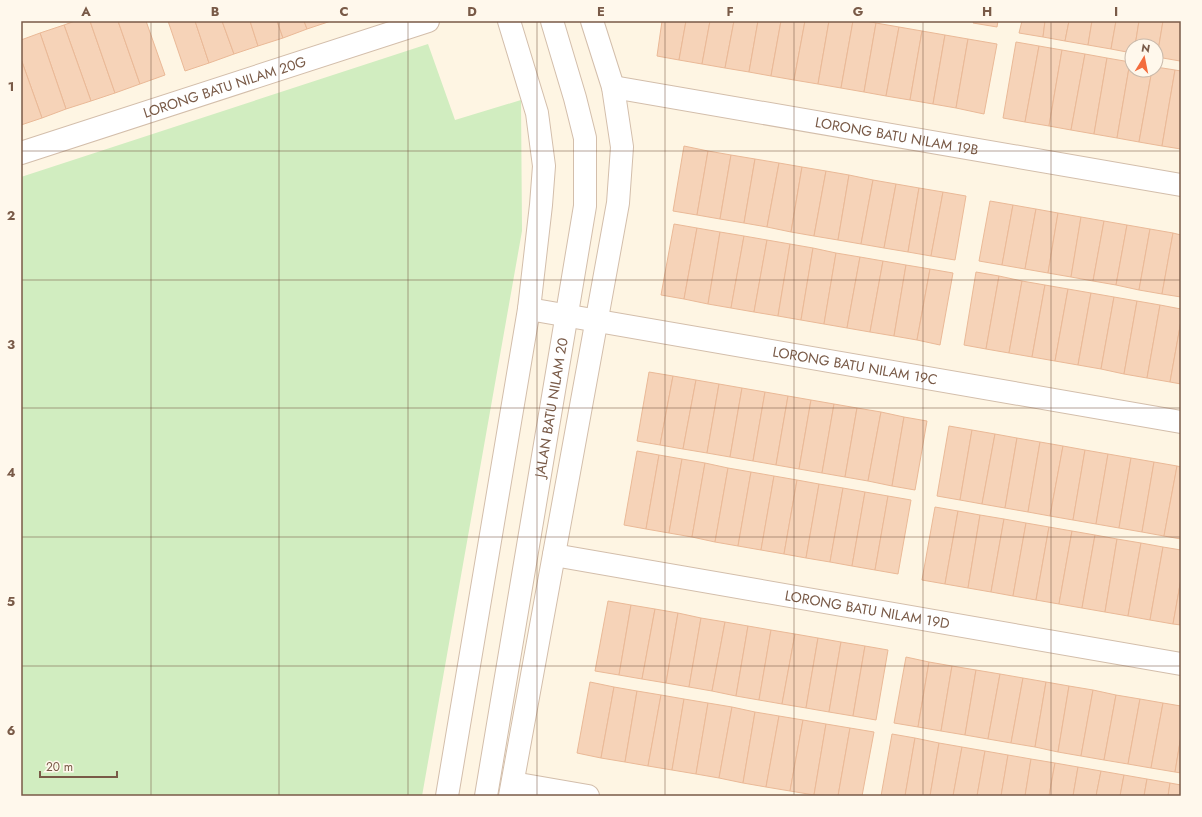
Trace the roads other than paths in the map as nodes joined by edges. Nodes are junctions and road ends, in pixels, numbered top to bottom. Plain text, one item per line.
1 (428, 21) edge
2 (509, 21) edge
3 (552, 21) edge
4 (592, 21) edge
5 (613, 87) junction
6 (21, 153) edge
7 (1181, 185) edge
8 (529, 310) junction
9 (567, 316) junction
10 (596, 321) junction
11 (1181, 422) edge
12 (554, 555) junction
13 (1181, 664) edge
14 (512, 790) edge
15 (447, 796) edge
16 (486, 796) edge
17 (588, 796) edge

1 - 6 street, LORONG BATU NILAM 20G
2 - 8 street
3 - 9 street, JALAN BATU NILAM 20
4 - 5 street
5 - 7 street, LORONG BATU NILAM 19B
5 - 10 street
8 - 9 street, LORONG BATU NILAM 19C
8 - 15 street
9 - 10 street, LORONG BATU NILAM 19C
9 - 16 street, JALAN BATU NILAM 20
10 - 11 street, LORONG BATU NILAM 19C
10 - 12 street
12 - 13 street, LORONG BATU NILAM 19D
12 - 14 street
14 - 17 street

